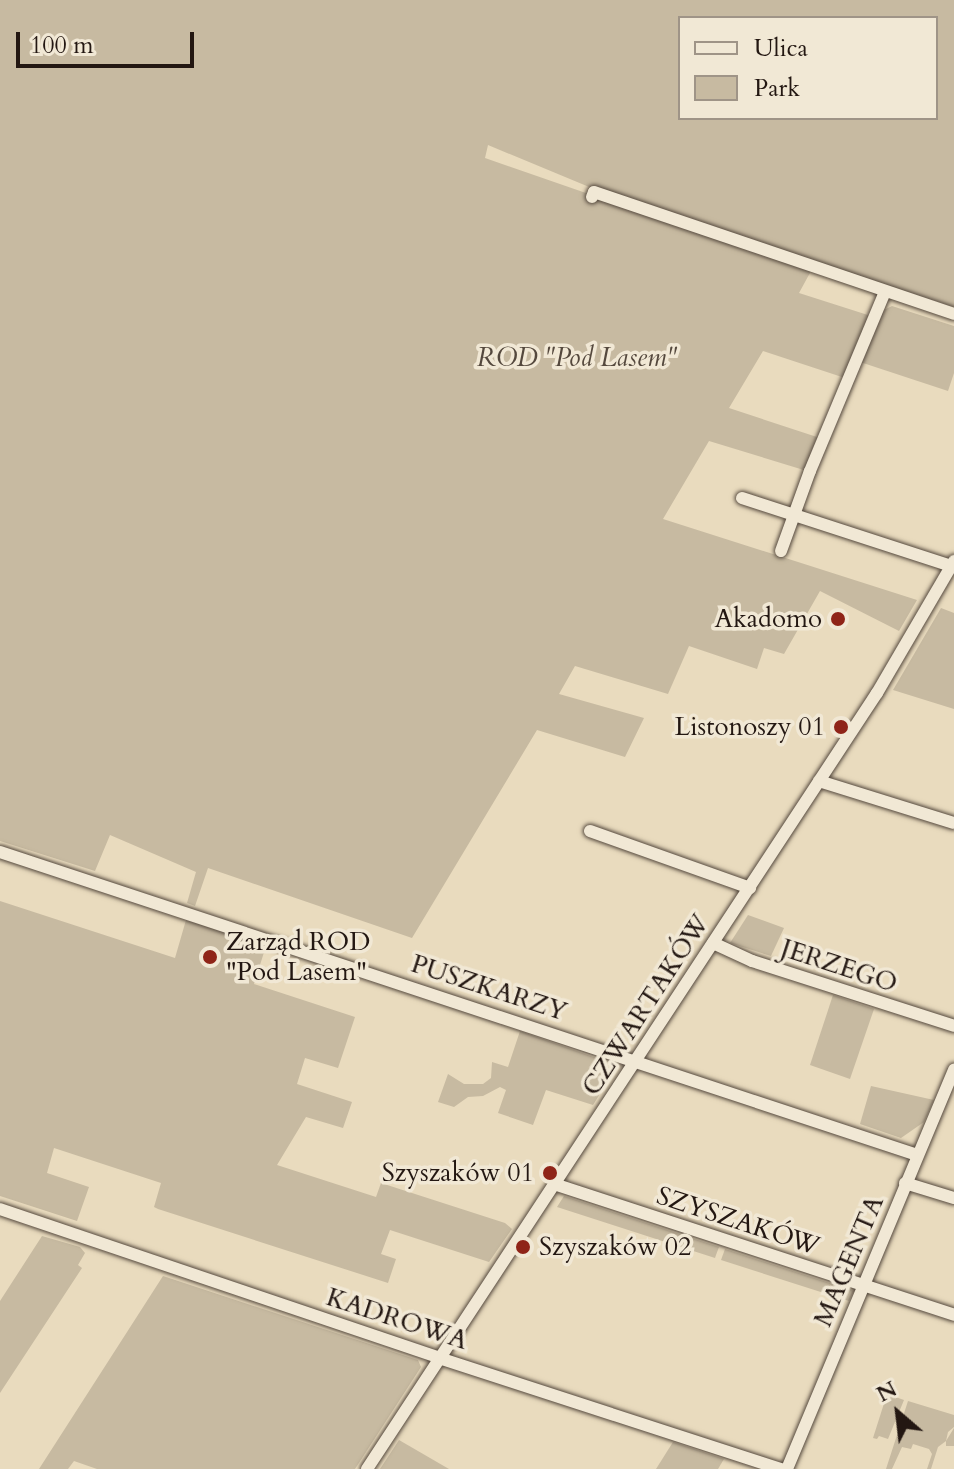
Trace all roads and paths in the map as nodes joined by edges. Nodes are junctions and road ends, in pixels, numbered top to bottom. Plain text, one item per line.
1 (592, 197) dead end
2 (885, 292) junction
3 (954, 314) edge
4 (742, 498) dead end
5 (793, 515) junction
6 (781, 551) dead end
7 (952, 564) edge
8 (819, 781) junction
9 (954, 823) edge
10 (590, 831) dead end
11 (0, 852) edge
12 (750, 888) junction
13 (713, 943) junction
14 (954, 1026) edge
15 (636, 1060) junction
16 (954, 1070) edge
17 (917, 1155) junction
18 (905, 1183) junction
19 (554, 1184) junction
20 (954, 1198) edge
21 (0, 1209) edge
22 (862, 1285) junction
23 (954, 1315) edge
24 (439, 1358) junction
25 (367, 1469) edge
26 (784, 1469) edge

1 - 2 street
2 - 3 street
2 - 5 street
4 - 5 street
5 - 6 street
5 - 7 street
7 - 8 street, CZWARTAKÓW
8 - 9 street
8 - 12 street, CZWARTAKÓW
10 - 12 street
11 - 15 street, PUSZKARZY
12 - 13 street, CZWARTAKÓW
13 - 14 street, JERZEGO
13 - 15 street, CZWARTAKÓW
15 - 17 street, PUSZKARZY
15 - 19 street, CZWARTAKÓW
16 - 17 street, MAGENTA
17 - 18 street, MAGENTA
18 - 20 street
18 - 22 street, MAGENTA
19 - 22 street, SZYSZAKÓW
19 - 24 street, CZWARTAKÓW
21 - 24 street, KADROWA
22 - 23 street, SZYSZAKÓW
22 - 26 street, MAGENTA
24 - 25 street, CZWARTAKÓW
24 - 26 street, KADROWA

